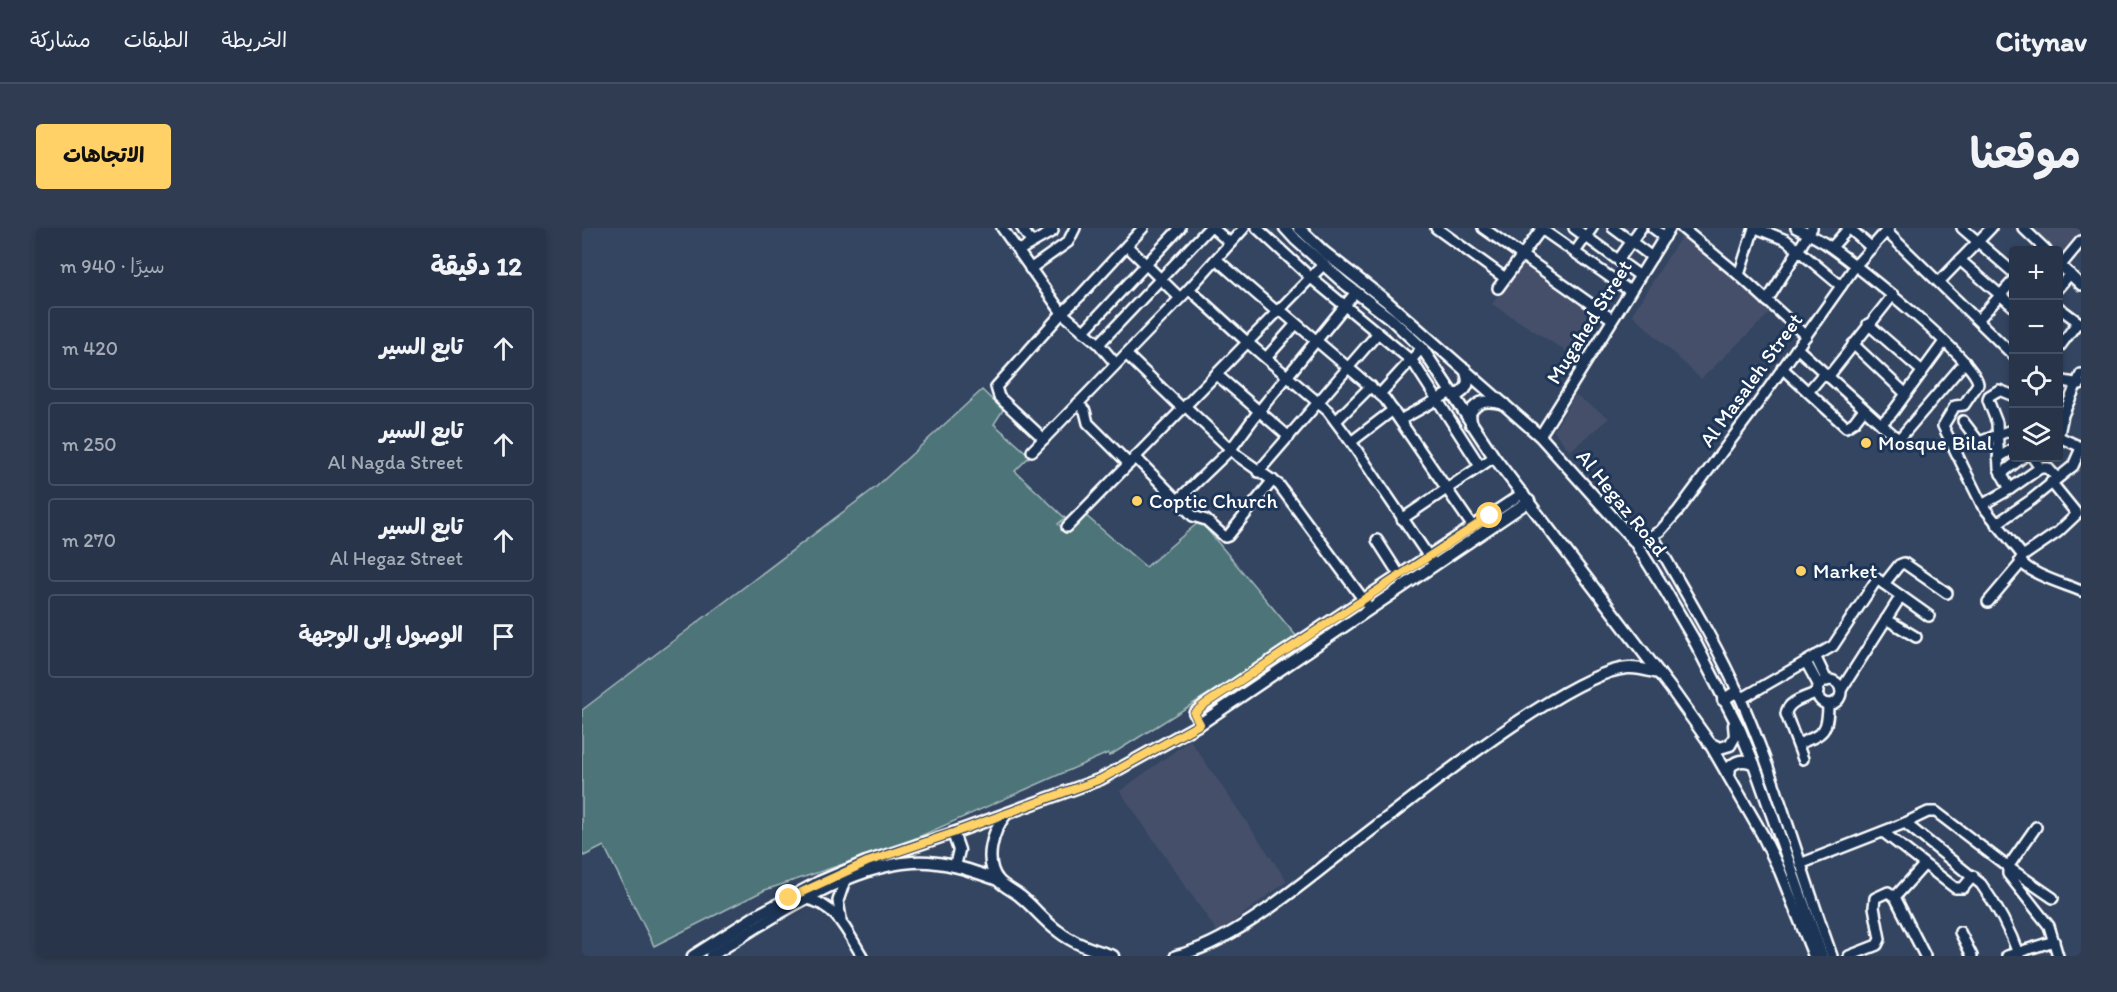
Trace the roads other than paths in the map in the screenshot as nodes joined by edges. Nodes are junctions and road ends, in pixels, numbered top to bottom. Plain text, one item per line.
1 (1002, 228) edge
2 (1022, 228) edge
3 (1074, 228) edge
4 (1143, 228) edge
5 (1180, 228) edge
6 (1211, 228) edge
7 (1244, 228) edge
8 (1257, 228) edge
9 (1285, 228) edge
10 (1299, 228) edge
11 (1436, 228) edge
12 (1483, 228) edge
13 (1541, 228) edge
14 (1574, 228) edge
15 (1592, 228) edge
16 (1614, 228) edge
17 (1641, 228) edge
18 (1653, 228) edge
19 (1682, 228) edge
20 (1755, 228) edge
21 (1796, 228) edge
22 (1849, 228) edge
23 (1962, 228) edge
24 (1991, 228) edge
25 (2023, 228) edge
26 (1888, 229) edge
27 (1052, 230) edge
28 (1810, 231) edge
29 (1667, 232) edge
30 (1587, 237) junction
31 (1632, 241) junction
32 (2081, 241) edge
33 (1031, 242) junction
34 (1978, 242) junction
35 (1230, 243) junction
36 (1062, 246) junction
37 (1127, 246) junction
38 (2042, 246) edge
39 (1832, 247) junction
40 (1872, 248) junction
41 (1799, 250) junction
42 (1018, 251) junction
43 (1575, 252) junction
44 (1522, 255) junction
45 (1652, 257) junction
46 (1216, 259) junction
47 (1619, 259) junction
48 (1960, 261) junction
49 (2063, 261) edge
50 (1324, 264) junction
51 (1146, 265) junction
52 (1856, 265) junction
53 (2063, 266) edge
54 (1030, 269) junction
55 (2009, 269) edge
56 (1739, 275) junction
57 (1640, 276) junction
58 (1310, 277) junction
59 (1505, 278) junction
60 (2077, 278) edge
61 (1161, 279) junction
62 (1939, 282) junction
63 (2009, 285) edge
64 (2063, 285) edge
65 (1841, 286) junction
66 (1497, 288) dead end
67 (1189, 289) junction
68 (1630, 291) junction
69 (1356, 292) junction
70 (1893, 295) junction
71 (2000, 296) junction
72 (1180, 298) junction
73 (1767, 301) junction
74 (2009, 304) edge
75 (1344, 305) junction
76 (1277, 310) junction
77 (2063, 312) edge
78 (1062, 313) junction
79 (1612, 319) junction
80 (1978, 320) junction
81 (2079, 323) edge
82 (1296, 324) junction
83 (1868, 324) junction
84 (1083, 332) junction
85 (1378, 333) junction
86 (1806, 336) junction
87 (1316, 340) junction
88 (1247, 342) junction
89 (1944, 342) junction
90 (2063, 343) edge
91 (1099, 344) junction
92 (1853, 344) junction
93 (1422, 348) junction
94 (1797, 348) junction
95 (1126, 354) junction
96 (2011, 354) edge
97 (1266, 358) junction
98 (1411, 360) junction
99 (1965, 362) junction
100 (1115, 363) junction
101 (1349, 367) junction
102 (1782, 368) junction
103 (1465, 369) junction
104 (1922, 371) junction
105 (1216, 374) junction
106 (2081, 374) edge
107 (1826, 375) junction
108 (1287, 376) junction
109 (2063, 381) edge
110 (2078, 384) edge
111 (1371, 386) junction
112 (1808, 392) junction
113 (1452, 393) junction
114 (1905, 393) junction
115 (1380, 394) junction
116 (2009, 394) edge
117 (1438, 399) junction
118 (1319, 402) junction
119 (1077, 403) junction
120 (1507, 405) junction
121 (1184, 407) junction
122 (1864, 409) junction
123 (1394, 410) junction
124 (2063, 410) edge
125 (1259, 411) junction
126 (1400, 420) junction
127 (1336, 421) junction
128 (1963, 421) dead end
129 (1881, 424) junction
130 (1471, 425) junction
131 (2009, 431) edge
132 (1540, 436) junction
133 (1998, 436) junction
134 (1289, 437) junction
135 (1044, 439) junction
136 (2063, 439) edge
137 (1351, 442) junction
138 (2081, 448) edge
139 (1231, 449) junction
140 (2009, 450) edge
141 (1032, 451) dead end
142 (1494, 457) junction
143 (1998, 458) junction
144 (1132, 461) junction
145 (2017, 462) edge
146 (2037, 462) edge
147 (2049, 462) edge
148 (1480, 466) junction
149 (2073, 466) junction
150 (2044, 468) junction
151 (1258, 472) junction
152 (2001, 474) junction
153 (2081, 474) edge
154 (1273, 480) junction
155 (2054, 480) junction
156 (1447, 489) junction
157 (2010, 489) junction
158 (1526, 497) junction
159 (1178, 500) junction
160 (1982, 505) junction
161 (2079, 512) edge
162 (1402, 519) junction
163 (1996, 524) junction
164 (1067, 526) dead end
165 (1473, 527) junction
166 (1653, 536) junction
167 (1377, 540) dead end
168 (1635, 542) junction
169 (2022, 559) junction
170 (1432, 562) junction
171 (1400, 576) junction
172 (1884, 584) junction
173 (2081, 591) edge
174 (1947, 593) dead end
175 (1901, 596) junction
176 (1364, 600) junction
177 (1988, 602) dead end
178 (1371, 610) junction
179 (1929, 616) dead end
180 (1886, 619) junction
181 (1916, 637) dead end
182 (1815, 656) junction
183 (1806, 662) junction
184 (1659, 673) junction
185 (1821, 686) junction
186 (1841, 690) junction
187 (1739, 695) junction
188 (1723, 700) junction
189 (1828, 704) junction
190 (1733, 717) junction
191 (1200, 724) junction
192 (1708, 742) junction
193 (1797, 744) junction
194 (1803, 759) dead end
195 (1754, 764) junction
196 (1729, 776) junction
197 (1007, 814) junction
198 (1905, 823) junction
199 (2036, 827) dead end
200 (1883, 832) junction
201 (953, 833) junction
202 (1785, 835) junction
203 (1800, 864) junction
204 (1924, 865) junction
205 (955, 866) junction
206 (2008, 867) junction
207 (1973, 876) junction
208 (845, 880) junction
209 (998, 880) junction
210 (1895, 897) junction
211 (2053, 898) dead end
212 (806, 899) junction
213 (842, 924) junction
214 (1960, 932) dead end
215 (2054, 941) junction
216 (2018, 954) edge
217 (693, 956) edge
218 (711, 956) edge
219 (862, 956) edge
220 (1113, 956) edge
221 (1176, 956) edge
222 (1814, 956) edge
223 (1822, 956) edge
224 (1832, 956) edge
225 (1849, 956) edge
226 (1925, 956) edge
227 (1972, 956) edge
228 (2007, 956) edge
229 (2058, 956) edge

1 - 42 street
2 - 33 street
3 - 36 street
4 - 37 street
5 - 51 street
6 - 35 street
6 - 61 street
7 - 35 street
8 - 58 street
9 - 50 main road
10 - 103 main road, Al Hegaz Road
11 - 59 street
12 - 44 street
13 - 43 street
13 - 44 street
14 - 30 street
15 - 30 street
16 - 31 street
17 - 31 street
18 - 29 street
19 - 56 street
20 - 41 street
20 - 56 street
21 - 28 street
22 - 39 street
22 - 40 street
23 - 34 street
24 - 34 street
25 - 38 street
26 - 40 street, Al Masaleh Street
26 - 62 street
27 - 33 street
27 - 36 street
28 - 39 street
28 - 41 street
29 - 45 street, Mugahed Street
30 - 43 street
30 - 47 street
31 - 45 street
31 - 47 street
32 - 49 street
33 - 42 street
34 - 48 street
34 - 55 street
35 - 46 street
36 - 54 street
37 - 51 street
37 - 78 street
39 - 52 street
40 - 52 street, Al Masaleh Street
41 - 65 street
41 - 73 street
42 - 54 street
43 - 68 street
44 - 59 street
44 - 79 street
45 - 57 street, Mugahed Street
46 - 67 street
46 - 76 street
47 - 57 street
48 - 62 street
48 - 71 street
50 - 58 street
50 - 69 main road
51 - 61 street
51 - 84 street
52 - 65 street, Al Masaleh Street
52 - 70 street
53 - 60 street
54 - 78 street
56 - 73 street
57 - 68 street, Mugahed Street
58 - 75 street
58 - 76 street
59 - 66 street
60 - 64 street
61 - 72 street
61 - 91 street
62 - 80 street
63 - 71 street
65 - 86 street, Al Masaleh Street
67 - 72 street
67 - 88 street
68 - 79 street, Mugahed Street
69 - 75 street
69 - 93 main road
70 - 83 street
70 - 89 street
71 - 74 street
71 - 80 street
72 - 95 street
73 - 86 street
75 - 85 street
75 - 87 street
76 - 82 street
76 - 88 street
77 - 81 street
78 - 84 street
78 - 135 street
79 - 132 street, Mugahed Street
80 - 96 street
81 - 90 street
82 - 87 street
82 - 97 street
83 - 92 street
83 - 104 street
84 - 91 street
85 - 98 street
85 - 101 street
86 - 94 street, Al Masaleh Street
87 - 101 street
87 - 108 street
88 - 97 street
88 - 105 street
89 - 99 street
89 - 104 street
91 - 100 street
92 - 107 street
92 - 114 street
93 - 98 street
93 - 113 main road
94 - 102 street, Al Masaleh Street
94 - 107 street
95 - 100 street
95 - 121 street
97 - 108 street
98 - 115 street
98 - 117 street
99 - 129 street
99 - 160 street
100 - 119 street
101 - 111 street
101 - 118 street
102 - 112 street
102 - 166 street, Al Masaleh Street
103 - 113 main road
103 - 120 main road, Al Hegaz Road
104 - 114 street
105 - 121 street
105 - 125 street
106 - 110 street
107 - 112 street
107 - 122 street
108 - 118 street
108 - 125 street
109 - 110 street
110 - 124 street
111 - 115 street
111 - 127 street
112 - 122 street
113 - 117 street
113 - 130 main road
114 - 129 street
115 - 123 street
116 - 133 street
117 - 126 street
117 - 148 street
118 - 127 street
118 - 134 street
119 - 135 street
119 - 144 street
120 - 130 main road
120 - 132 main road, Al Hegaz Road
121 - 139 street
121 - 144 street
122 - 129 street
123 - 126 street
123 - 137 street
125 - 134 street
125 - 139 street
126 - 156 street
127 - 137 street
128 - 133 street
130 - 142 main road
131 - 133 street
132 - 168 main road, Al Hegaz Road
133 - 143 street
134 - 151 street
135 - 141 street
136 - 138 street
137 - 162 street
138 - 149 street
139 - 151 street
139 - 159 street
140 - 143 street
142 - 148 street
142 - 158 main road
143 - 152 street
144 - 159 street
144 - 164 street
145 - 152 street
146 - 150 street
147 - 150 street
148 - 156 street
149 - 153 street
149 - 155 street
150 - 155 street
150 - 157 street
151 - 154 street
152 - 157 street
154 - 159 street
154 - 176 street
155 - 161 street
155 - 163 street
156 - 162 street
156 - 165 street
157 - 160 street
158 - 165 street
158 - 170 main road
158 - 184 main road
160 - 163 street
161 - 169 street
162 - 170 street
163 - 169 street
165 - 170 street
166 - 168 street, Al Masaleh Street
166 - 187 street
167 - 171 street
168 - 188 main road, Al Hegaz Road
169 - 173 street
169 - 177 street
170 - 171 street
170 - 178 main road
171 - 176 street
172 - 174 street
172 - 175 street
172 - 182 street
175 - 179 street
175 - 180 street
176 - 178 street
176 - 191 street
178 - 191 main road
180 - 181 street
180 - 186 street
182 - 183 street
182 - 185 street
183 - 185 street
183 - 187 street
184 - 192 main road
184 - 221 main road
185 - 186 street
185 - 189 street
185 - 193 street
186 - 189 street
187 - 188 main road
187 - 202 street
188 - 190 main road, Al Hegaz Road
189 - 193 street
190 - 192 main road
190 - 195 main road, Al Hegaz Road
191 - 197 main road
192 - 196 main road
193 - 194 street
195 - 196 main road
195 - 202 main road, Al Hegaz Road
196 - 222 main road
197 - 201 main road
197 - 209 main road
198 - 200 street
198 - 206 street
198 - 207 street
199 - 206 street
200 - 203 street
200 - 204 street
201 - 205 main road
201 - 217 main road
202 - 203 street
202 - 223 main road, Al Hegaz Road
203 - 224 street
204 - 207 street
204 - 210 street
205 - 208 main road
205 - 209 main road
206 - 211 street
206 - 215 street
207 - 216 street
208 - 212 main road
208 - 213 street
209 - 220 main road
210 - 225 street
210 - 226 street
212 - 213 street
212 - 218 main road
213 - 219 street
214 - 227 street
215 - 216 street
215 - 229 street
216 - 228 street

